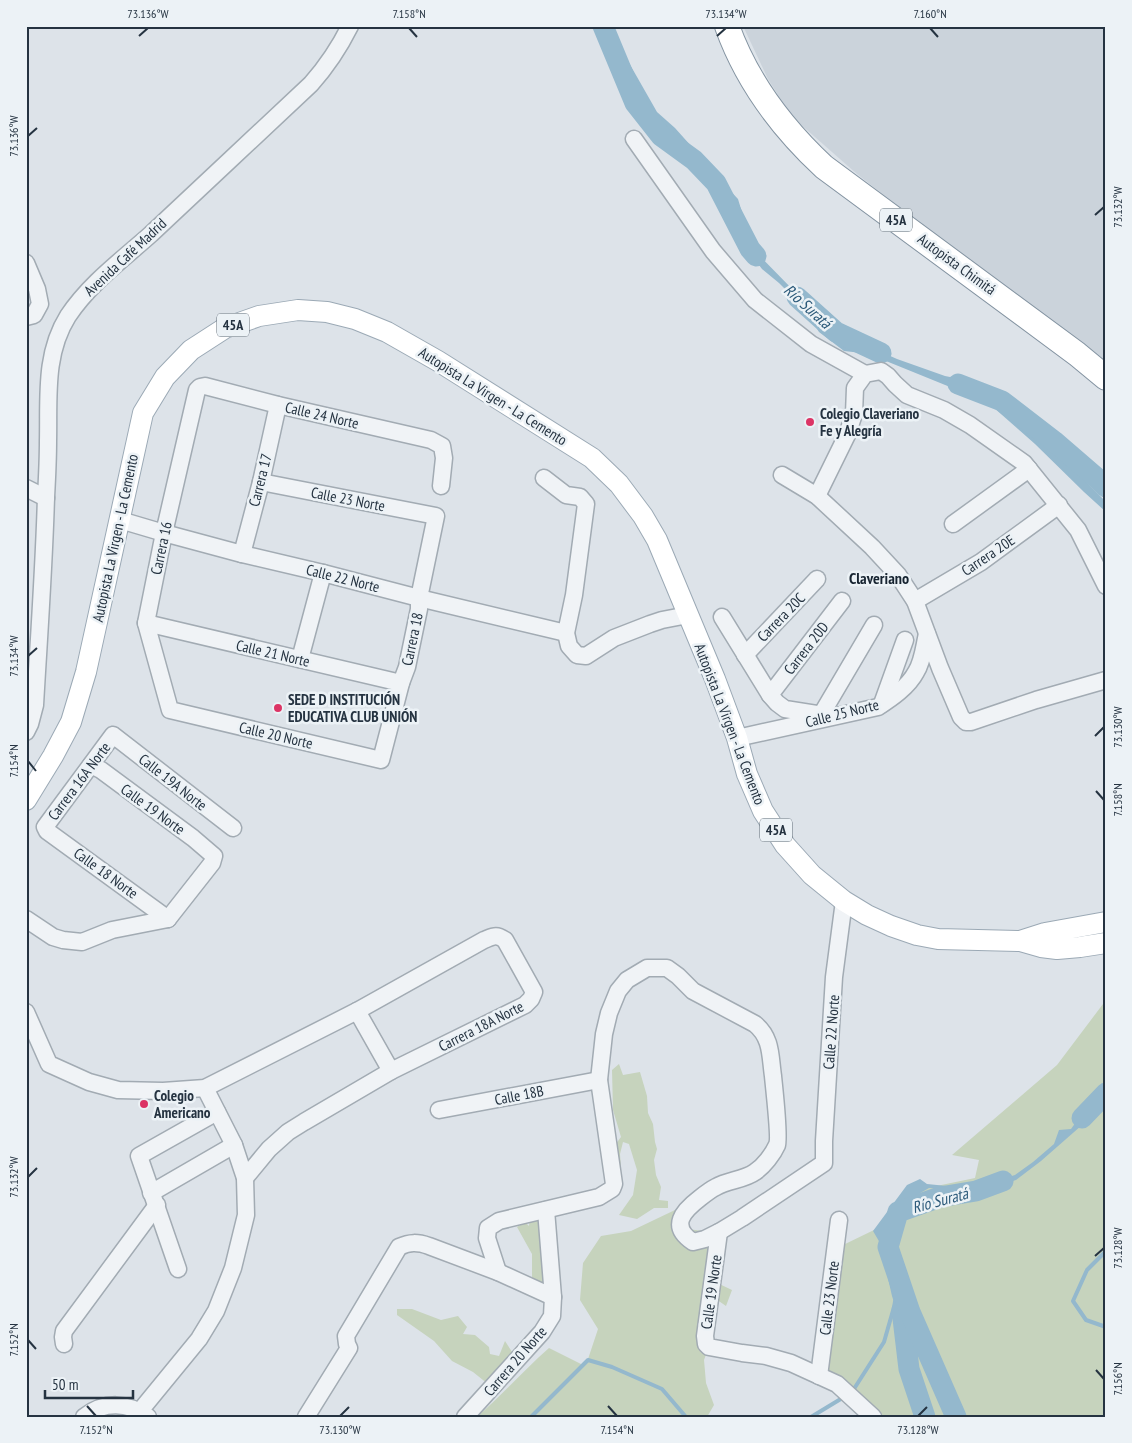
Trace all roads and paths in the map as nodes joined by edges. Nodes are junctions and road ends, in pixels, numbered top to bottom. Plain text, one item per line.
1 (350, 26) edge
2 (726, 26) edge
3 (634, 139) dead end
4 (26, 263) edge
5 (26, 317) edge
6 (865, 374) junction
7 (1106, 378) edge
8 (200, 387) joint
9 (278, 405) junction
10 (1029, 469) junction
11 (782, 475) dead end
12 (544, 478) dead end
13 (261, 482) junction
14 (441, 486) dead end
15 (26, 488) edge
16 (817, 496) junction
17 (46, 498) junction
18 (1058, 505) junction
19 (436, 516) joint
20 (120, 520) junction
21 (953, 524) dead end
22 (164, 533) junction
23 (242, 554) junction
24 (323, 572) junction
25 (817, 579) dead end
26 (1106, 586) edge
27 (419, 598) junction
28 (915, 601) junction
29 (842, 602) dead end
30 (688, 615) junction
31 (722, 617) dead end
32 (146, 623) junction
33 (874, 625) dead end
34 (566, 633) junction
35 (927, 634) junction
36 (905, 640) dead end
37 (745, 655) junction
38 (300, 659) junction
39 (1106, 680) edge
40 (401, 683) junction
41 (770, 695) junction
42 (882, 704) junction
43 (170, 710) joint
44 (850, 712) junction
45 (821, 715) junction
46 (26, 732) edge
47 (113, 735) joint
48 (737, 738) junction
49 (381, 760) joint
50 (91, 765) junction
51 (26, 800) edge
52 (45, 827) joint
53 (233, 828) dead end
54 (844, 901) junction
55 (26, 919) edge
56 (168, 919) junction
57 (1106, 922) edge
58 (1020, 941) junction
59 (1106, 943) edge
60 (357, 1011) junction
61 (26, 1012) edge
62 (391, 1071) junction
63 (600, 1080) junction
64 (205, 1088) junction
65 (439, 1110) dead end
66 (217, 1112) junction
67 (234, 1145) junction
68 (245, 1178) junction
69 (154, 1199) junction
70 (546, 1210) junction
71 (839, 1220) dead end
72 (719, 1232) junction
73 (178, 1269) dead end
74 (498, 1272) junction
75 (553, 1297) junction
76 (64, 1344) dead end
77 (819, 1376) junction
78 (144, 1414) edge
79 (84, 1417) edge
80 (306, 1417) edge
81 (465, 1417) edge
82 (873, 1417) edge

1 - 17 street, Avenida Café Madrid
2 - 7 highway, Autopista Chimitá / 45A
3 - 6 street
4 - 5 street
6 - 10 street
6 - 16 street
8 - 9 street, Calle 24 Norte
8 - 22 street, Carrera 16
9 - 13 street, Carrera 17
9 - 14 street, Calle 24 Norte
10 - 18 street
10 - 21 street
11 - 16 street
12 - 34 street
13 - 19 street, Calle 23 Norte
13 - 23 street, Carrera 17
15 - 17 street
16 - 28 street
17 - 46 street, Avenida Café Madrid
18 - 26 street
18 - 28 street, Carrera 20E
19 - 27 street, Carrera 18
20 - 22 street, Calle 22 Norte
20 - 30 main road, Autopista La Virgen - La Cemento / 45A
20 - 51 main road, Autopista La Virgen - La Cemento / 45A
22 - 23 street, Calle 22 Norte
22 - 32 street, Carrera 16
23 - 24 street, Calle 22 Norte
24 - 27 street, Calle 22 Norte
24 - 38 street
25 - 37 street, Carrera 20C
27 - 34 street, Calle 22 Norte
27 - 40 street, Carrera 18
28 - 35 street
29 - 41 street, Carrera 20D
30 - 34 street
30 - 48 main road, Autopista La Virgen - La Cemento / 45A
31 - 37 street
32 - 38 street, Calle 21 Norte
32 - 43 street, Carrera 16
33 - 45 street
35 - 39 street
35 - 42 street, Calle 25 Norte
36 - 42 street
37 - 41 street
38 - 40 street, Calle 21 Norte
40 - 49 street, Carrera 18
41 - 45 street
42 - 44 street, Calle 25 Norte
43 - 49 street, Calle 20 Norte
44 - 45 street
44 - 48 street, Calle 25 Norte
47 - 50 street, Carrera 16A Norte
47 - 53 street, Calle 19A Norte
48 - 54 main road, Autopista La Virgen - La Cemento / 45A
50 - 52 street, Carrera 16A Norte
50 - 56 street, Calle 19 Norte
52 - 56 street, Calle 18 Norte
54 - 58 main road, Autopista La Virgen - La Cemento / 45A
54 - 72 street, Calle 22 Norte
55 - 56 street
57 - 58 main road, Autopista La Virgen - La Cemento / 45A
58 - 59 main road, Autopista La Virgen - La Cemento / 45A
60 - 62 street
60 - 62 street, Carrera 18A Norte
60 - 64 street, Carrera 18A Norte
61 - 64 street
62 - 68 street, Carrera 18A Norte
63 - 65 street, Calle 18B
63 - 70 street
63 - 72 street
64 - 66 street
66 - 67 street
66 - 69 street
67 - 68 street
67 - 69 street
68 - 78 street
69 - 73 street
69 - 76 street
70 - 74 street
70 - 75 street, Carrera 20 Norte
71 - 77 street, Calle 23 Norte
72 - 77 street, Calle 19 Norte
74 - 75 street
74 - 80 street
75 - 81 street, Carrera 20 Norte
77 - 82 street, Calle 19 Norte
78 - 79 street

